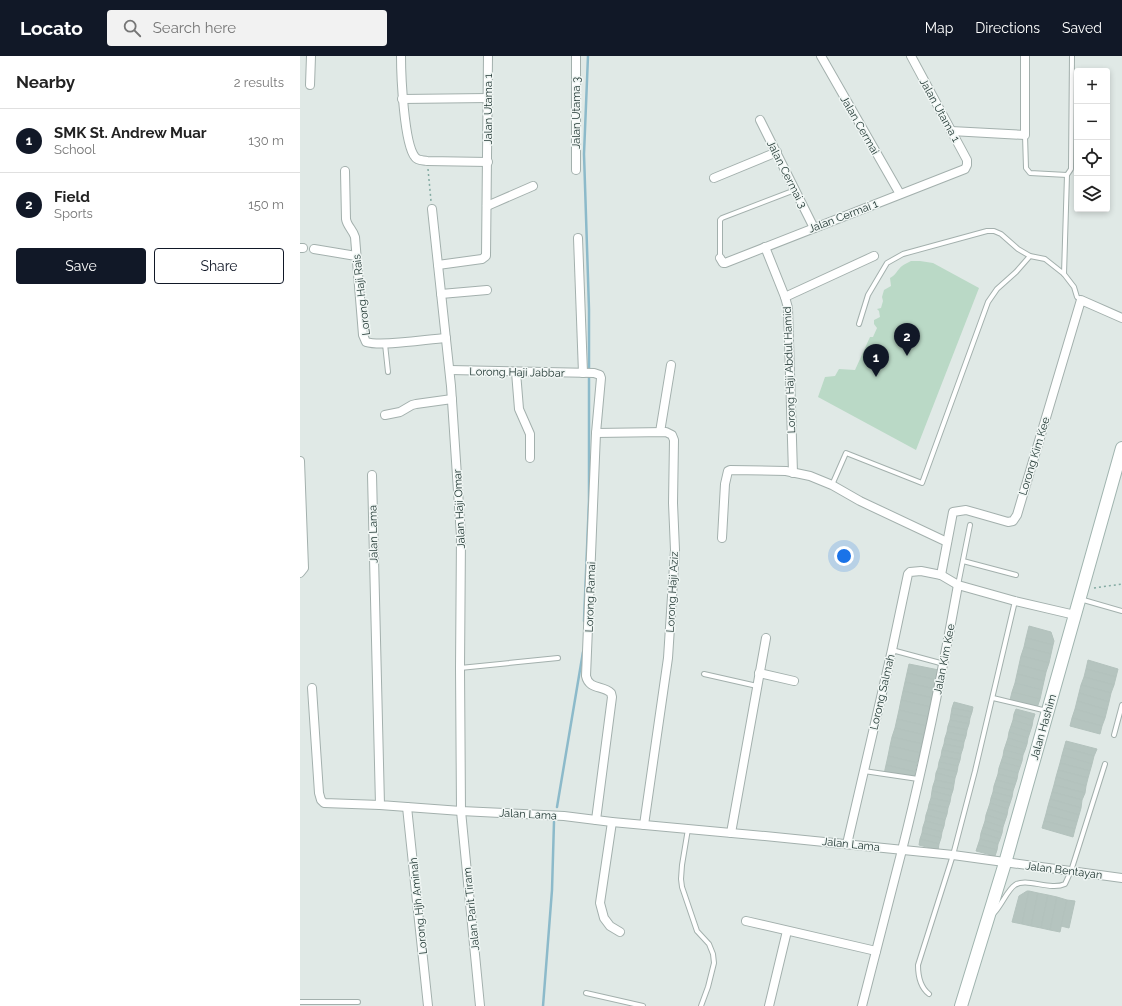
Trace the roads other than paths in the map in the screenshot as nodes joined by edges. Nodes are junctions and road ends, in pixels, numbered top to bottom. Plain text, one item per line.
1 (311, 56) edge
2 (401, 56) edge
3 (488, 56) edge
4 (576, 56) edge
5 (821, 56) edge
6 (910, 56) edge
7 (1025, 56) edge
8 (1072, 56) edge
9 (310, 85) dead end
10 (488, 98) junction
11 (402, 99) junction
12 (760, 120) dead end
13 (952, 130) junction
14 (1025, 135) junction
15 (776, 152) junction
16 (488, 162) junction
17 (968, 164) joint
18 (576, 170) dead end
19 (345, 171) dead end
20 (1067, 175) junction
21 (714, 178) dead end
22 (533, 186) dead end
23 (795, 190) junction
24 (900, 194) junction
25 (487, 206) junction
26 (432, 209) road end
27 (814, 228) junction
28 (578, 238) dead end
29 (765, 247) junction
30 (314, 249) dead end
31 (356, 256) junction
32 (874, 256) dead end
33 (1030, 256) junction
34 (720, 258) joint
35 (438, 266) junction
36 (1064, 274) junction
37 (487, 290) dead end
38 (441, 294) junction
39 (785, 297) junction
40 (1081, 300) junction
41 (1122, 318) edge
42 (859, 324) dead end
43 (446, 338) junction
44 (385, 343) junction
45 (670, 365) dead end
46 (450, 370) junction
47 (388, 372) dead end
48 (516, 372) junction
49 (589, 373) junction
50 (452, 399) junction
51 (385, 415) dead end
52 (596, 432) junction
53 (660, 432) junction
54 (1122, 448) edge
55 (530, 458) dead end
56 (300, 461) edge
57 (793, 473) junction
58 (372, 475) dead end
59 (832, 485) junction
60 (970, 525) dead end
61 (722, 538) dead end
62 (947, 542) junction
63 (963, 561) junction
64 (300, 573) edge
65 (941, 575) junction
66 (1016, 575) dead end
67 (958, 585) junction
68 (1081, 595) junction
69 (1015, 601) junction
70 (1122, 611) edge
71 (1075, 615) junction
72 (766, 638) dead end
73 (892, 650) junction
74 (558, 658) dead end
75 (944, 664) junction
76 (460, 668) junction
77 (760, 673) junction
78 (704, 674) dead end
79 (794, 681) dead end
80 (757, 686) junction
81 (312, 688) dead end
82 (993, 698) junction
83 (1122, 705) edge
84 (1048, 711) junction
85 (1114, 735) dead end
86 (1105, 764) dead end
87 (864, 771) junction
88 (918, 780) junction
89 (380, 805) junction
90 (407, 807) junction
91 (461, 811) junction
92 (596, 820) junction
93 (612, 822) junction
94 (644, 825) junction
95 (688, 829) junction
96 (731, 833) junction
97 (846, 844) junction
98 (902, 850) junction
99 (953, 855) junction
100 (1005, 863) junction
101 (1071, 871) junction
102 (1122, 878) edge
103 (988, 920) junction
104 (746, 921) dead end
105 (787, 931) junction
106 (620, 932) dead end
107 (876, 950) junction
108 (586, 993) dead end
109 (929, 994) dead end
110 (300, 1002) edge
111 (358, 1002) dead end
112 (314, 1004) edge
113 (428, 1006) edge
114 (480, 1006) edge
115 (643, 1006) edge
116 (701, 1006) edge
117 (769, 1006) edge
118 (862, 1006) edge
119 (961, 1006) edge

1 - 9 street
2 - 11 street
3 - 10 street, Jalan Utama 1
4 - 18 street, Jalan Utama 3
5 - 24 street, Jalan Cermai
6 - 13 street, Jalan Utama 1
7 - 14 street
8 - 20 lane
10 - 11 street
10 - 16 street, Jalan Utama 1
11 - 16 street
12 - 15 street, Jalan Cermai 3
13 - 14 street
13 - 17 street, Jalan Utama 1
14 - 20 lane
15 - 21 street
15 - 23 street, Jalan Cermai 3
16 - 25 street, Jalan Utama 1
17 - 24 street, Jalan Cermai 1
19 - 31 street, Lorong Haji Rais
20 - 36 lane
22 - 25 street
23 - 27 street, Jalan Cermai 3
23 - 34 lane
24 - 27 street, Jalan Cermai 1
25 - 35 street, Jalan Utama 1
26 - 35 street, Jalan Haji Omar
27 - 29 street, Jalan Cermai 1
28 - 49 street
29 - 34 street, Jalan Cermai 1
29 - 39 street, Lorong Haji Abdul Hamid
30 - 31 street
31 - 44 street, Lorong Haji Rais
32 - 39 street
33 - 36 lane
33 - 42 lane
33 - 59 lane
35 - 38 street, Jalan Haji Omar
36 - 40 lane
37 - 38 street
38 - 43 street, Jalan Haji Omar
39 - 57 street, Lorong Haji Abdul Hamid
40 - 41 street
40 - 62 street, Lorong Kim Kee
43 - 44 street, Lorong Haji Rais
43 - 46 street, Jalan Haji Omar
44 - 47 lane
45 - 53 street
46 - 48 street, Lorong Haji Jabbar
46 - 50 street, Jalan Haji Omar
48 - 49 street, Lorong Haji Jabbar
48 - 55 street
49 - 52 street, Lorong Ramai
50 - 51 street
50 - 76 street, Jalan Haji Omar
52 - 53 street
52 - 92 street, Lorong Ramai
53 - 94 street, Lorong Haji Aziz
54 - 68 street, Jalan Hashim
56 - 64 street
57 - 59 street
57 - 61 street
58 - 89 street, Jalan Lama
59 - 62 street
60 - 63 lane
62 - 65 street
63 - 66 lane
63 - 67 lane
65 - 67 street
65 - 73 street, Lorong Salmah
67 - 69 street
67 - 75 street, Jalan Kim Kee
68 - 70 lane
68 - 71 street, Jalan Hashim
69 - 71 street
69 - 82 lane
71 - 84 street, Jalan Hashim
72 - 77 street
73 - 75 lane
73 - 87 street, Lorong Salmah
74 - 76 lane
75 - 88 street, Jalan Kim Kee
76 - 91 street, Jalan Haji Omar
77 - 79 street
77 - 80 street
78 - 80 lane
80 - 96 street
81 - 89 street
82 - 84 lane
82 - 99 lane
83 - 85 lane
84 - 100 street, Jalan Hashim
86 - 101 lane
87 - 88 lane
87 - 97 street, Lorong Salmah
88 - 98 street, Jalan Kim Kee
89 - 90 street, Jalan Lama
90 - 91 street, Jalan Lama
90 - 113 street, Lorong Hjh Aminah
91 - 92 street, Jalan Lama
91 - 114 street, Jalan Parit Tiram
92 - 93 street, Jalan Lama
93 - 94 street, Jalan Lama
93 - 106 street
94 - 95 street, Jalan Lama
95 - 96 street, Jalan Lama
95 - 116 lane
96 - 97 street, Jalan Lama
97 - 98 street, Jalan Lama
98 - 99 street, Jalan Lama
98 - 107 street, Jalan Kim Kee
99 - 100 street, Jalan Lama
99 - 109 lane
100 - 101 street, Jalan Bentayan
100 - 103 street, Jalan Hashim
101 - 102 street, Jalan Bentayan
101 - 103 lane
103 - 119 street, Jalan Hashim
104 - 105 street
105 - 107 street
105 - 117 street
107 - 118 street, Jalan Kim Kee
108 - 115 lane
110 - 112 lane
111 - 112 lane

